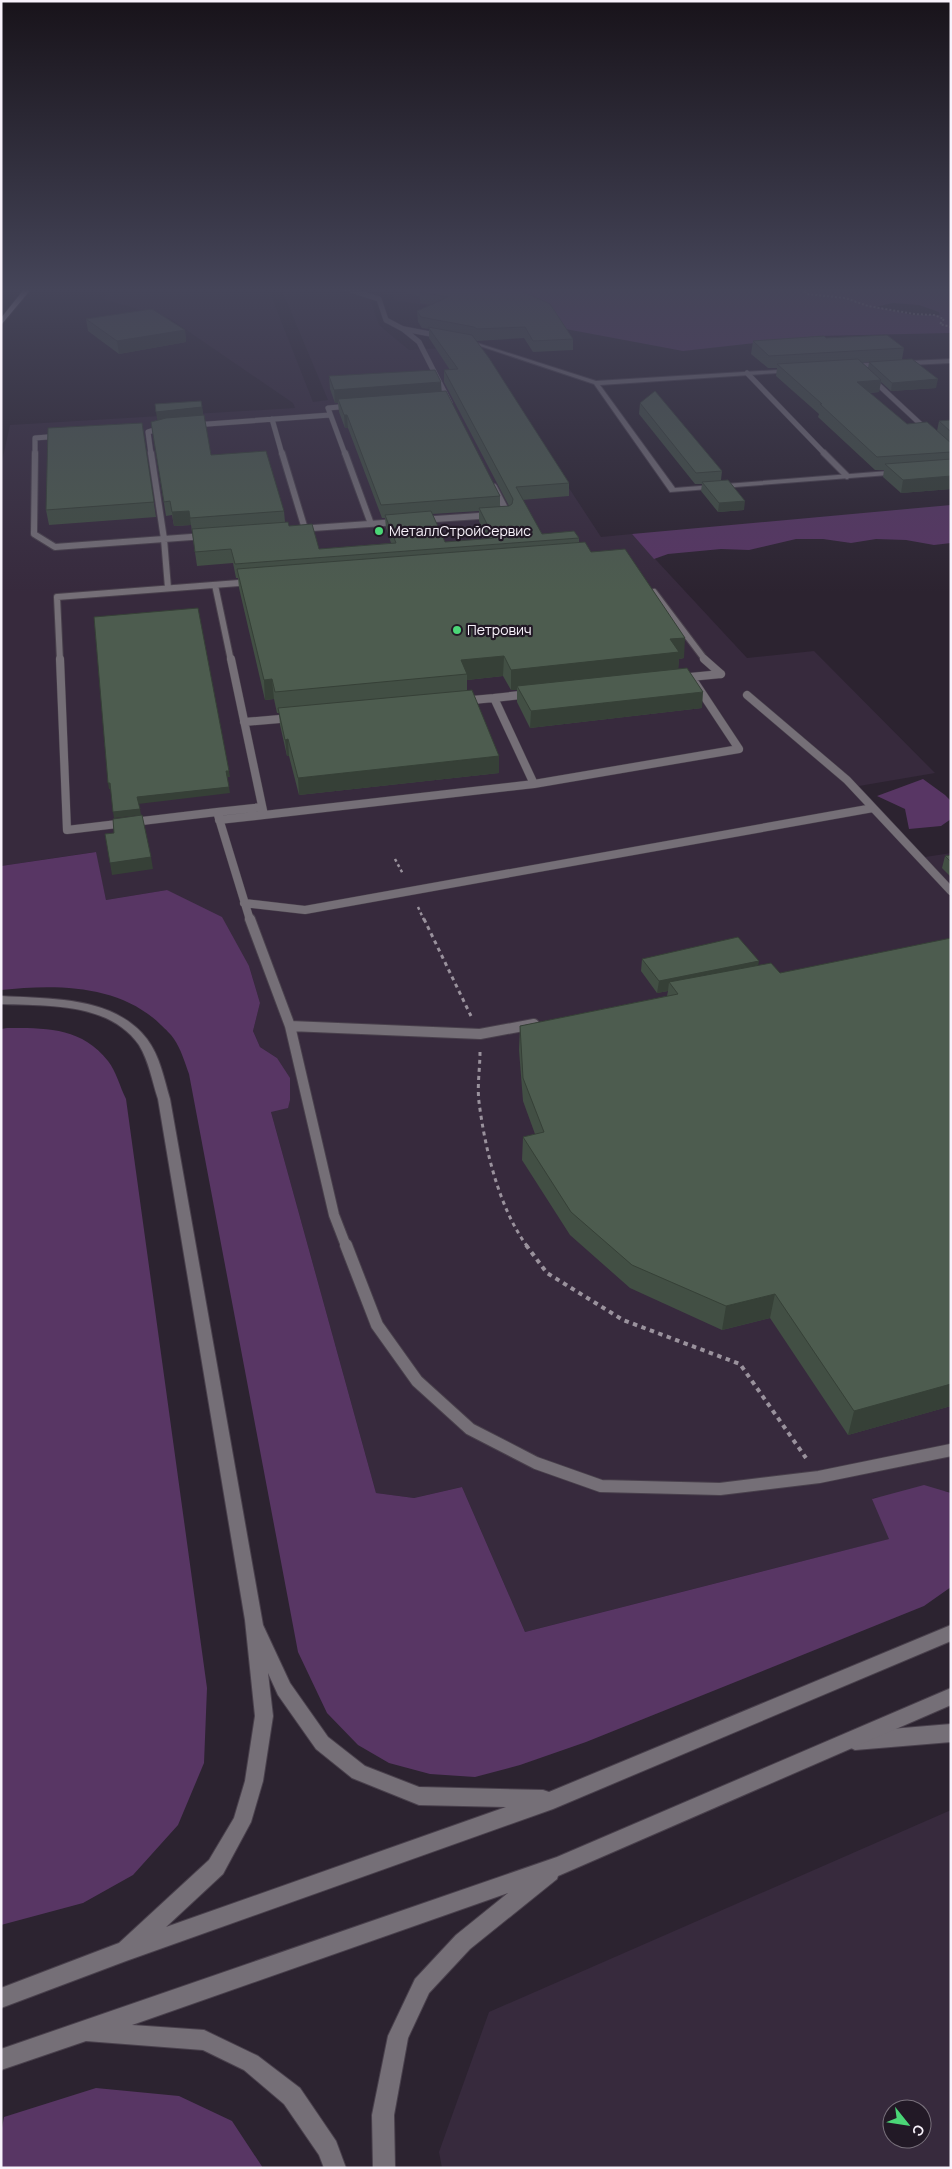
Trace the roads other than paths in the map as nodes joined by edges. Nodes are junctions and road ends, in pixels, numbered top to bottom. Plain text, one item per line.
1 (444, 389) edge
2 (600, 389) edge
3 (763, 389) edge
4 (882, 389) edge
5 (449, 399) junction
6 (439, 400) edge
7 (356, 406) edge
8 (453, 408) edge
9 (330, 415) junction
10 (272, 419) junction
11 (186, 425) edge
12 (167, 426) edge
13 (140, 431) edge
14 (148, 432) junction
15 (64, 436) edge
16 (936, 439) edge
17 (913, 471) edge
18 (847, 476) junction
19 (490, 479) edge
20 (410, 521) edge
21 (400, 522) edge
22 (371, 524) junction
23 (295, 529) edge
24 (305, 529) junction
25 (211, 535) edge
26 (164, 539) junction
27 (265, 581) edge
28 (215, 584) junction
29 (647, 584) edge
30 (168, 588) junction
31 (691, 677) junction
32 (671, 679) edge
33 (533, 694) edge
34 (746, 695) dead end
35 (494, 698) junction
36 (455, 702) edge
37 (302, 717) edge
38 (244, 722) junction
39 (534, 784) junction
40 (873, 808) junction
41 (263, 811) junction
42 (218, 816) junction
43 (951, 891) edge
44 (244, 903) junction
45 (1, 1000) edge
46 (28, 1002) junction
47 (1, 1008) edge
48 (549, 1021) edge
49 (290, 1026) junction
50 (951, 1450) edge
51 (254, 1620) junction
52 (951, 1633) edge
53 (951, 1696) edge
54 (951, 1733) edge
55 (845, 1742) junction
56 (552, 1800) junction
57 (558, 1866) junction
58 (126, 1951) junction
59 (1, 1998) edge
60 (84, 2031) junction
61 (1, 2060) edge
62 (336, 2168) edge
63 (384, 2168) edge

1 - 5 lane
2 - 18 street
3 - 18 lane
4 - 16 lane
5 - 6 lane
5 - 8 lane
7 - 9 lane
9 - 10 lane
9 - 22 lane
10 - 11 lane
10 - 24 lane
12 - 14 lane
13 - 14 lane
14 - 26 lane
15 - 26 lane
17 - 18 street
19 - 20 lane
21 - 22 lane
22 - 24 lane
23 - 24 lane
25 - 26 lane
26 - 30 lane
27 - 28 lane
28 - 30 lane
28 - 38 lane
29 - 31 lane
30 - 42 lane
31 - 32 lane
31 - 39 lane
33 - 35 lane
34 - 40 lane
35 - 36 lane
35 - 39 lane
37 - 38 lane
38 - 41 lane
39 - 41 lane
40 - 43 lane
40 - 44 lane
41 - 42 lane
42 - 44 lane
44 - 49 lane
45 - 46 street
46 - 47 street
46 - 51 street
48 - 49 lane
49 - 50 lane
51 - 56 street
51 - 58 street
52 - 56 street
53 - 55 street
54 - 55 street
55 - 57 street
56 - 58 street
57 - 60 street
57 - 63 street
58 - 59 street
60 - 61 street
60 - 62 street

